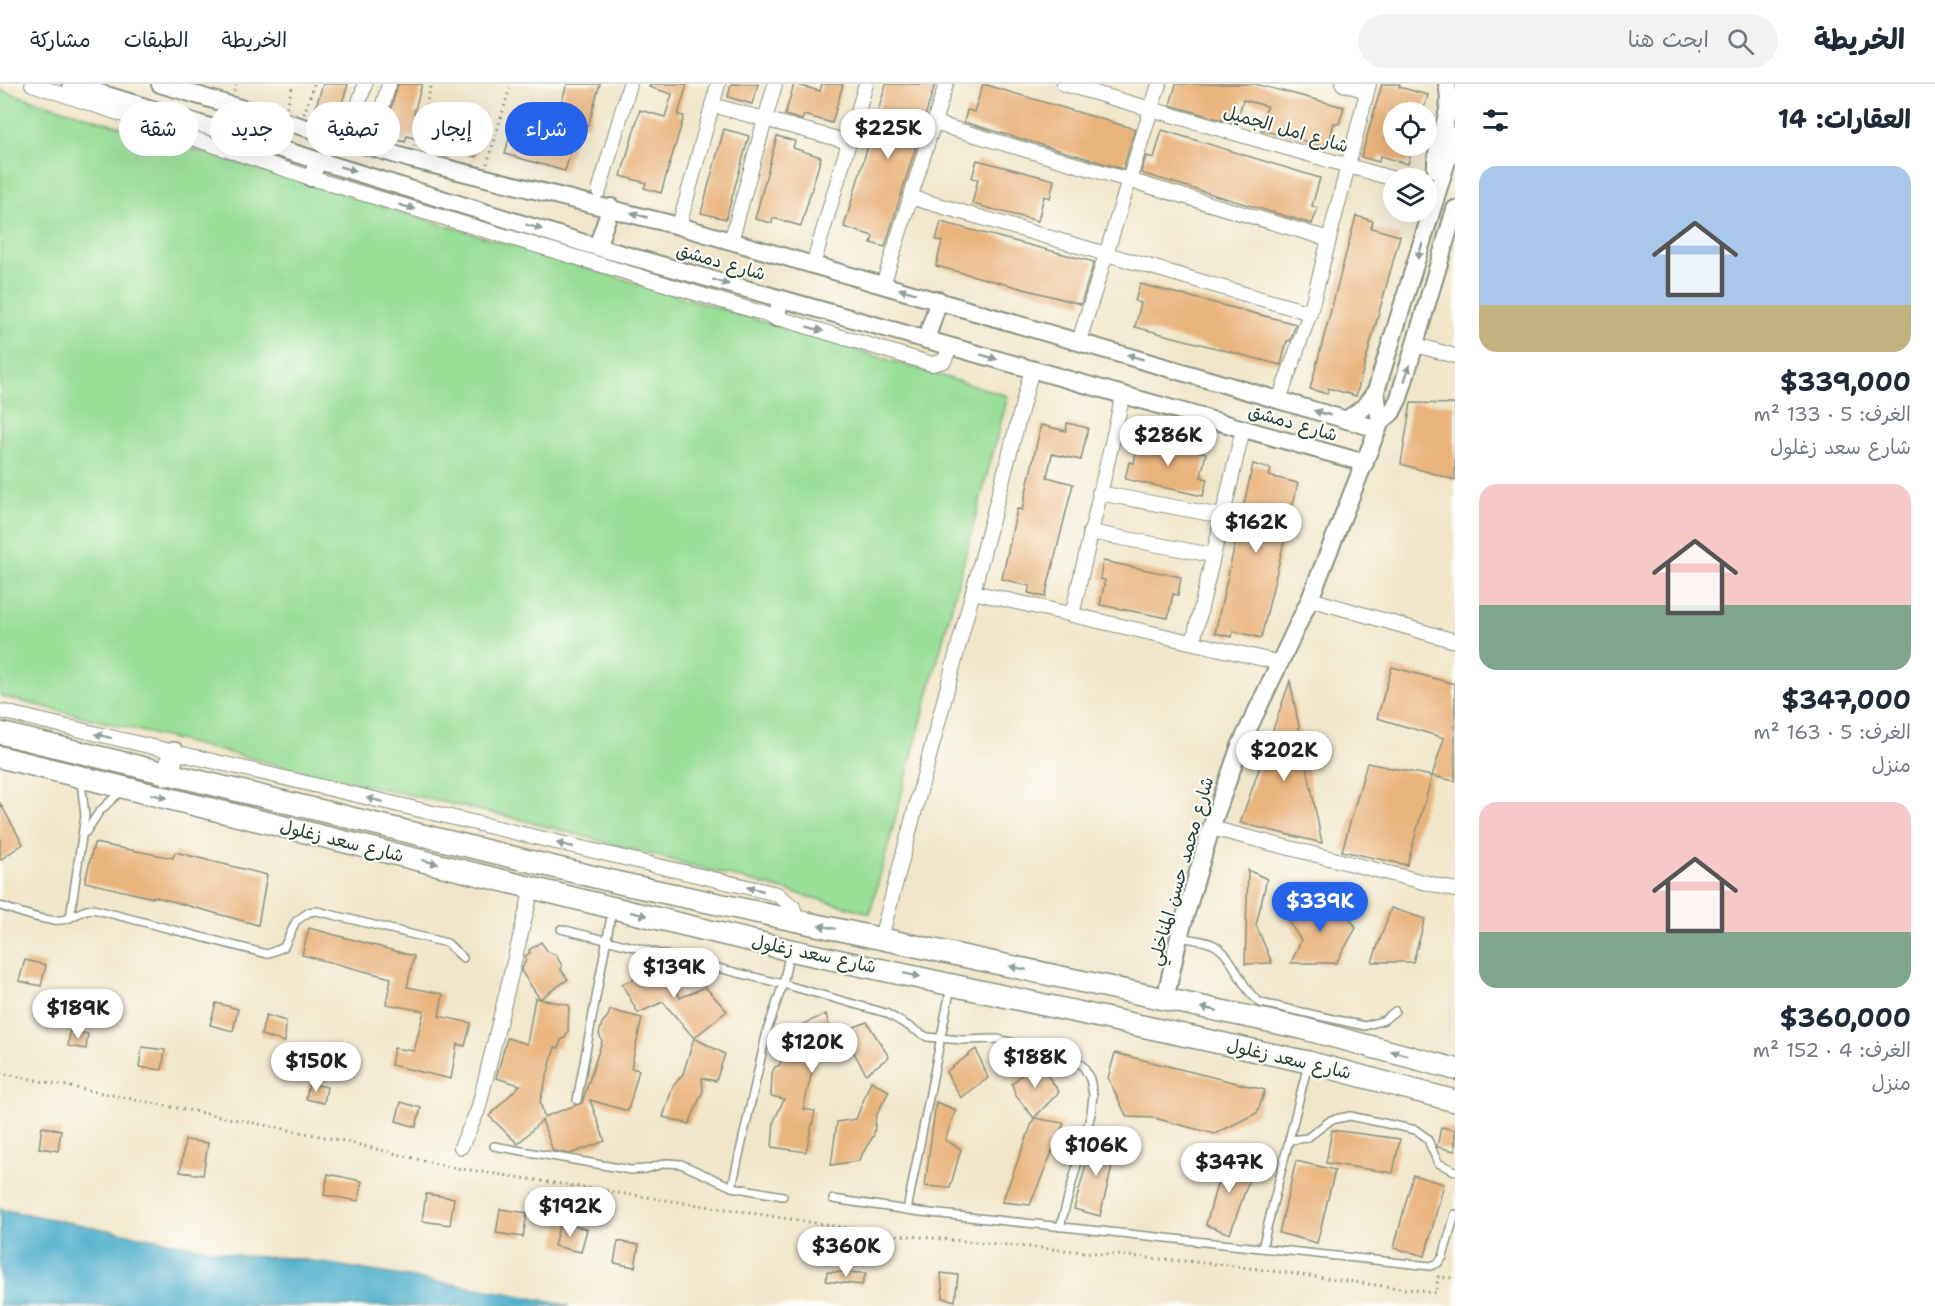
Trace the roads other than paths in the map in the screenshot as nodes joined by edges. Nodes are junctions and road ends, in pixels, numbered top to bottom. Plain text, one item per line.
1 (32, 84) edge
2 (71, 84) edge
3 (160, 84) edge
4 (365, 84) edge
5 (389, 84) edge
6 (630, 84) edge
7 (718, 84) edge
8 (775, 84) edge
9 (866, 84) edge
10 (946, 84) edge
11 (1064, 84) edge
12 (1159, 84) edge
13 (1343, 84) edge
14 (1447, 84) edge
15 (1368, 88) edge
16 (359, 102) edge
17 (384, 102) edge
18 (712, 105) junction
19 (1152, 109) junction
20 (765, 119) junction
21 (934, 123) junction
22 (306, 127) edge
23 (1455, 135) edge
24 (849, 142) junction
25 (400, 156) edge
26 (318, 161) junction
27 (1347, 166) junction
28 (1436, 168) edge
29 (1383, 176) edge
30 (311, 178) junction
31 (1129, 181) junction
32 (1437, 184) edge
33 (599, 191) dead end
34 (910, 197) junction
35 (610, 207) junction
36 (1455, 209) edge
37 (1426, 222) edge
38 (679, 226) junction
39 (1329, 239) junction
40 (731, 241) junction
41 (597, 247) junction
42 (1106, 254) junction
43 (813, 265) junction
44 (1410, 284) junction
45 (883, 285) junction
46 (1432, 290) junction
47 (781, 299) junction
48 (939, 300) junction
49 (1310, 313) junction
50 (776, 318) junction
51 (926, 340) junction
52 (1079, 341) junction
53 (1416, 345) junction
54 (951, 346) junction
55 (1455, 356) edge
56 (1032, 369) junction
57 (1376, 391) junction
58 (1123, 395) junction
59 (1279, 400) junction
60 (1346, 420) junction
61 (1379, 426) junction
62 (1243, 429) junction
63 (1365, 464) junction
64 (1100, 493) junction
65 (1222, 516) junction
66 (1090, 532) junction
67 (1212, 555) junction
68 (973, 592) junction
69 (1310, 599) junction
70 (1072, 615) junction
71 (1455, 641) edge
72 (1193, 642) junction
73 (1281, 663) junction
74 (0, 711) edge
75 (0, 733) edge
76 (174, 753) junction
77 (5, 760) edge
78 (167, 775) junction
79 (79, 776) junction
80 (126, 788) junction
81 (384, 828) junction
82 (1211, 828) junction
83 (82, 843) junction
84 (379, 850) junction
85 (532, 888) junction
86 (1455, 890) edge
87 (0, 906) edge
88 (613, 908) junction
89 (70, 918) junction
90 (797, 921) junction
91 (561, 929) dead end
92 (1179, 937) junction
93 (881, 938) junction
94 (605, 941) junction
95 (790, 950) junction
96 (463, 958) dead end
97 (952, 983) junction
98 (783, 984) junction
99 (1165, 1000) junction
100 (1395, 1011) dead end
101 (941, 1039) junction
102 (1308, 1062) junction
103 (1455, 1069) edge
104 (577, 1100) dead end
105 (1455, 1101) edge
106 (1290, 1140) junction
107 (494, 1146) dead end
108 (461, 1147) dead end
109 (1455, 1171) edge
110 (732, 1187) junction
111 (783, 1196) dead end
112 (833, 1199) dead end
113 (907, 1210) junction
114 (1455, 1214) edge
115 (1060, 1227) junction
116 (1262, 1248) junction

1 - 30 street
2 - 26 street, شارع دمشق
3 - 22 street, شارع دمشق
4 - 16 street
5 - 17 street
6 - 33 street
7 - 18 street
8 - 20 street
9 - 24 street
10 - 21 street
11 - 19 street, شارع امل الجميل
12 - 19 street
13 - 15 street
14 - 28 street
15 - 27 street
18 - 20 street
18 - 38 street
19 - 27 street, شارع امل الجميل
19 - 31 street
20 - 24 street
20 - 40 street
21 - 31 street
21 - 34 street
23 - 32 street, شارع محمد حسن المناخلي
24 - 43 street
25 - 35 street, شارع دمشق
26 - 30 street
26 -> 41 street, شارع دمشق
27 - 29 street, شارع امل الجميل
27 - 39 street
30 -> 50 street
31 - 39 street
31 - 42 street
34 - 42 street
34 - 45 street
38 -> 35 street, شارع دمشق
35 - 41 street
36 - 46 street, شارع محمد حسن المناخلي
37 -> 44 street, شارع محمد حسن المناخلي
38 - 40 street, شارع دمشق
39 - 49 street
40 - 43 street, شارع دمشق
41 -> 47 street, شارع دمشق
42 - 49 street
42 - 52 street
43 - 45 street, شارع دمشق
44 - 46 street
44 - 57 street, شارع محمد حسن المناخلي
48 -> 45 street, شارع دمشق
46 - 53 street, شارع محمد حسن المناخلي
47 - 50 street
47 - 51 street, شارع دمشق
48 - 51 street
48 - 52 street, شارع دمشق
49 - 59 street
50 -> 54 street
51 - 54 street, شارع دمشق
59 -> 52 street, شارع دمشق
53 - 55 street
61 -> 53 street, شارع محمد حسن المناخلي
54 -> 56 street, شارع دمشق
56 - 58 street, شارع دمشق
56 - 68 street
57 - 60 street
57 - 61 street, شارع محمد حسن المناخلي
58 - 62 street, شارع دمشق
58 - 64 street
60 -> 59 street, شارع دمشق
60 - 61 street, شارع دمشق
61 - 63 street, شارع محمد حسن المناخلي
62 - 63 street, شارع دمشق
62 - 65 street
63 - 69 street, شارع محمد حسن المناخلي
64 - 65 street
64 - 66 street
65 - 67 street
66 - 67 street
66 - 70 street
67 - 72 street
68 - 70 street
68 - 93 street
69 - 71 street
69 - 73 street, شارع محمد حسن المناخلي
70 - 72 street
72 - 73 street
73 - 82 street, شارع محمد حسن المناخلي
76 -> 74 street
75 - 78 main road, شارع سعد زغلول
76 - 78 main road
90 -> 76 street
77 - 79 main road, شارع سعد زغلول
78 - 81 main road, شارع سعد زغلول
79 - 80 main road, شارع سعد زغلول
79 - 83 lane
80 - 83 lane
80 -> 84 main road, شارع سعد زغلول
81 - 84 main road
81 - 90 main road, شارع سعد زغلول
82 - 86 street
82 - 92 street, شارع محمد حسن المناخلي
83 - 89 lane
84 -> 85 main road, شارع سعد زغلول
85 - 88 main road, شارع سعد زغلول
85 - 108 street
87 - 89 lane
88 - 94 lane
88 -> 95 main road, شارع سعد زغلول
89 - 96 lane
93 -> 90 main road, شارع سعد زغلول
91 - 94 lane
92 - 99 street, شارع محمد حسن المناخلي
92 - 100 lane
99 -> 93 main road, شارع سعد زغلول
94 - 98 lane
94 - 104 lane
95 -> 97 main road, شارع سعد زغلول
95 - 98 lane
97 - 101 lane
97 - 102 main road, شارع سعد زغلول
98 - 101 lane
98 - 110 lane
103 -> 99 main road, شارع سعد زغلول
101 - 113 lane
101 - 115 lane
102 - 105 main road, شارع سعد زغلول
102 - 106 lane
106 - 109 lane
106 - 116 lane
107 - 110 lane
110 - 111 lane
112 - 113 lane
113 - 115 lane
114 - 116 lane
115 - 116 lane

